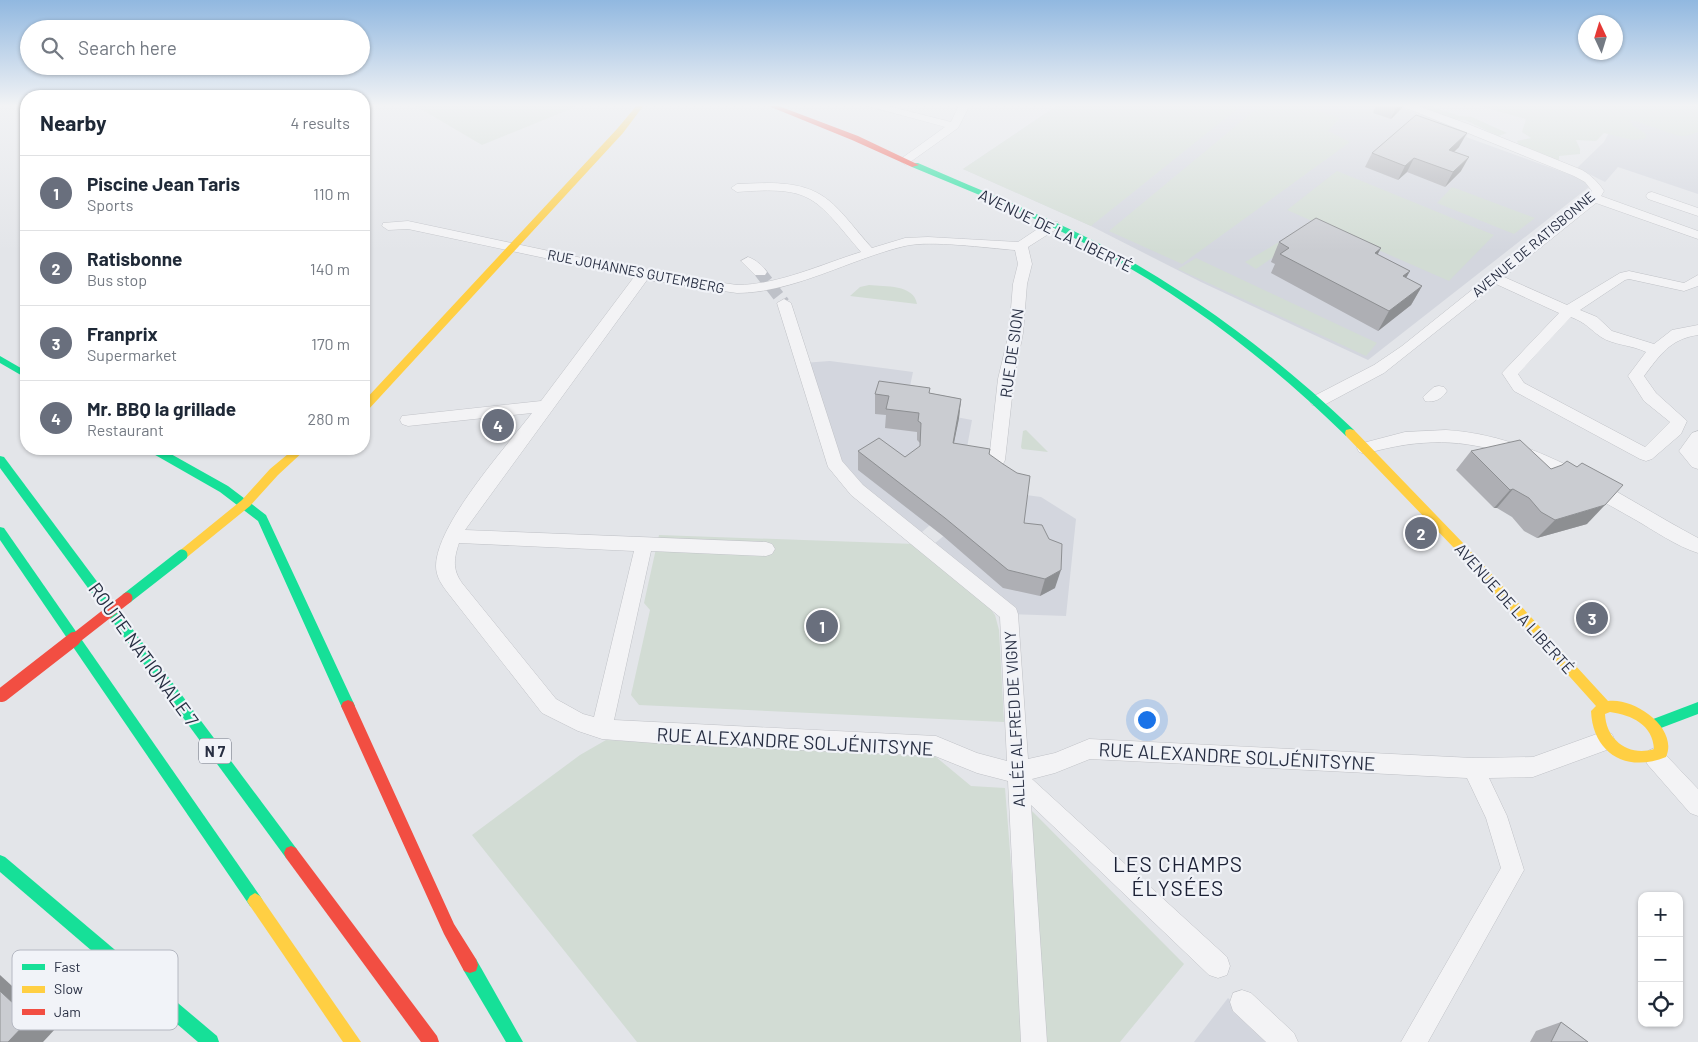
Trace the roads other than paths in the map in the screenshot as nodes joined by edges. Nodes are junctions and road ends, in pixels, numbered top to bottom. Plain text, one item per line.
1 (599, 154) edge
2 (891, 154) edge
3 (915, 154) edge
4 (1532, 154) edge
5 (906, 160) junction
6 (737, 188) dead end
7 (1652, 196) dead end
8 (1594, 198) junction
9 (1698, 212) edge
10 (1698, 218) edge
11 (1053, 225) junction
12 (388, 226) dead end
13 (1694, 234) edge
14 (1021, 246) junction
15 (511, 247) junction
16 (869, 253) junction
17 (748, 261) dead end
18 (760, 272) tunnel mouth
19 (643, 275) junction
20 (1496, 276) junction
21 (1698, 278) edge
22 (476, 284) junction
23 (784, 303) tunnel mouth
24 (1570, 310) junction
25 (1698, 330) edge
26 (1407, 348) junction
27 (1655, 351) junction
28 (1422, 356) dead end
29 (0, 359) edge
30 (20, 371) edge
31 (370, 386) edge
32 (370, 401) edge
33 (1318, 401) junction
34 (546, 406) junction
35 (408, 420) dead end
36 (1698, 437) edge
37 (1365, 448) junction
38 (164, 455) edge
39 (293, 455) edge
40 (0, 460) edge
41 (997, 460) edge
42 (1698, 463) edge
43 (280, 483) dead end
44 (246, 503) junction
45 (0, 531) edge
46 (451, 536) junction
47 (644, 544) junction
48 (1698, 546) edge
49 (766, 549) dead end
50 (1, 696) edge
51 (1605, 707) junction
52 (1698, 708) edge
53 (1653, 725) junction
54 (602, 729) junction
55 (1605, 741) junction
56 (1655, 758) junction
57 (1473, 768) junction
58 (1022, 779) junction
59 (1698, 805) edge
60 (0, 862) edge
61 (103, 950) edge
62 (1218, 966) dead end
63 (1242, 1002) dead end
64 (178, 1014) edge
65 (211, 1042) edge
66 (353, 1042) edge
67 (431, 1042) edge
68 (515, 1042) edge
69 (1034, 1042) edge
70 (1284, 1042) edge
71 (1414, 1042) edge

1 - 15 main road
2 - 5 main road, AVENUE DE LA LIBERTÉ
3 - 5 street
4 - 8 street, AVENUE DE RATISBONNE
5 - 11 main road, AVENUE DE LA LIBERTÉ
6 - 16 street
7 - 9 street
8 - 13 street
8 - 20 street, AVENUE DE RATISBONNE
10 - 13 street
11 - 14 street
11 - 33 main road, AVENUE DE LA LIBERTÉ
12 - 15 street, RUE JOHANNES GUTEMBERG
14 - 16 street, RUE JOHANNES GUTEMBERG
14 - 41 street, RUE DE SION
15 - 19 street, RUE JOHANNES GUTEMBERG
15 - 22 main road
16 - 19 street, RUE JOHANNES GUTEMBERG
17 - 18 street
19 - 34 street, RUE ALEXANDRE SOLJÉNITSYNE
20 - 24 street
20 - 26 street, AVENUE DE RATISBONNE
21 - 24 street
22 - 31 main road
22 - 32 main road
23 - 58 street, ALLÉE ALFRED DE VIGNY
24 - 27 street
24 - 27 street
25 - 27 street
26 - 28 street
26 - 33 street, AVENUE DE RATISBONNE
29 - 30 main road
33 - 37 main road, AVENUE DE LA LIBERTÉ
34 - 35 street
34 - 46 street, RUE ALEXANDRE SOLJÉNITSYNE
36 - 42 street
37 - 48 street
37 - 51 main road, AVENUE DE LA LIBERTÉ
38 - 44 main road
39 - 44 main road
40 - 67 main road, ROUTE NATIONALE 7 / N 7
43 - 44 main road
44 - 50 main road, bridge
44 - 68 main road
45 - 66 main road
46 - 47 street
46 - 54 street, RUE ALEXANDRE SOLJÉNITSYNE
47 - 49 street
47 - 54 street
51 - 53 main road
51 - 55 main road
52 - 53 main road
53 - 56 main road
54 - 58 street, RUE ALEXANDRE SOLJÉNITSYNE
55 - 56 main road
55 - 57 street, RUE ALEXANDRE SOLJÉNITSYNE
56 - 59 street
57 - 58 street, RUE ALEXANDRE SOLJÉNITSYNE
57 - 71 street
58 - 62 street
58 - 69 street, ALLÉE ALFRED DE VIGNY
60 - 61 main road
63 - 70 street
64 - 65 main road

